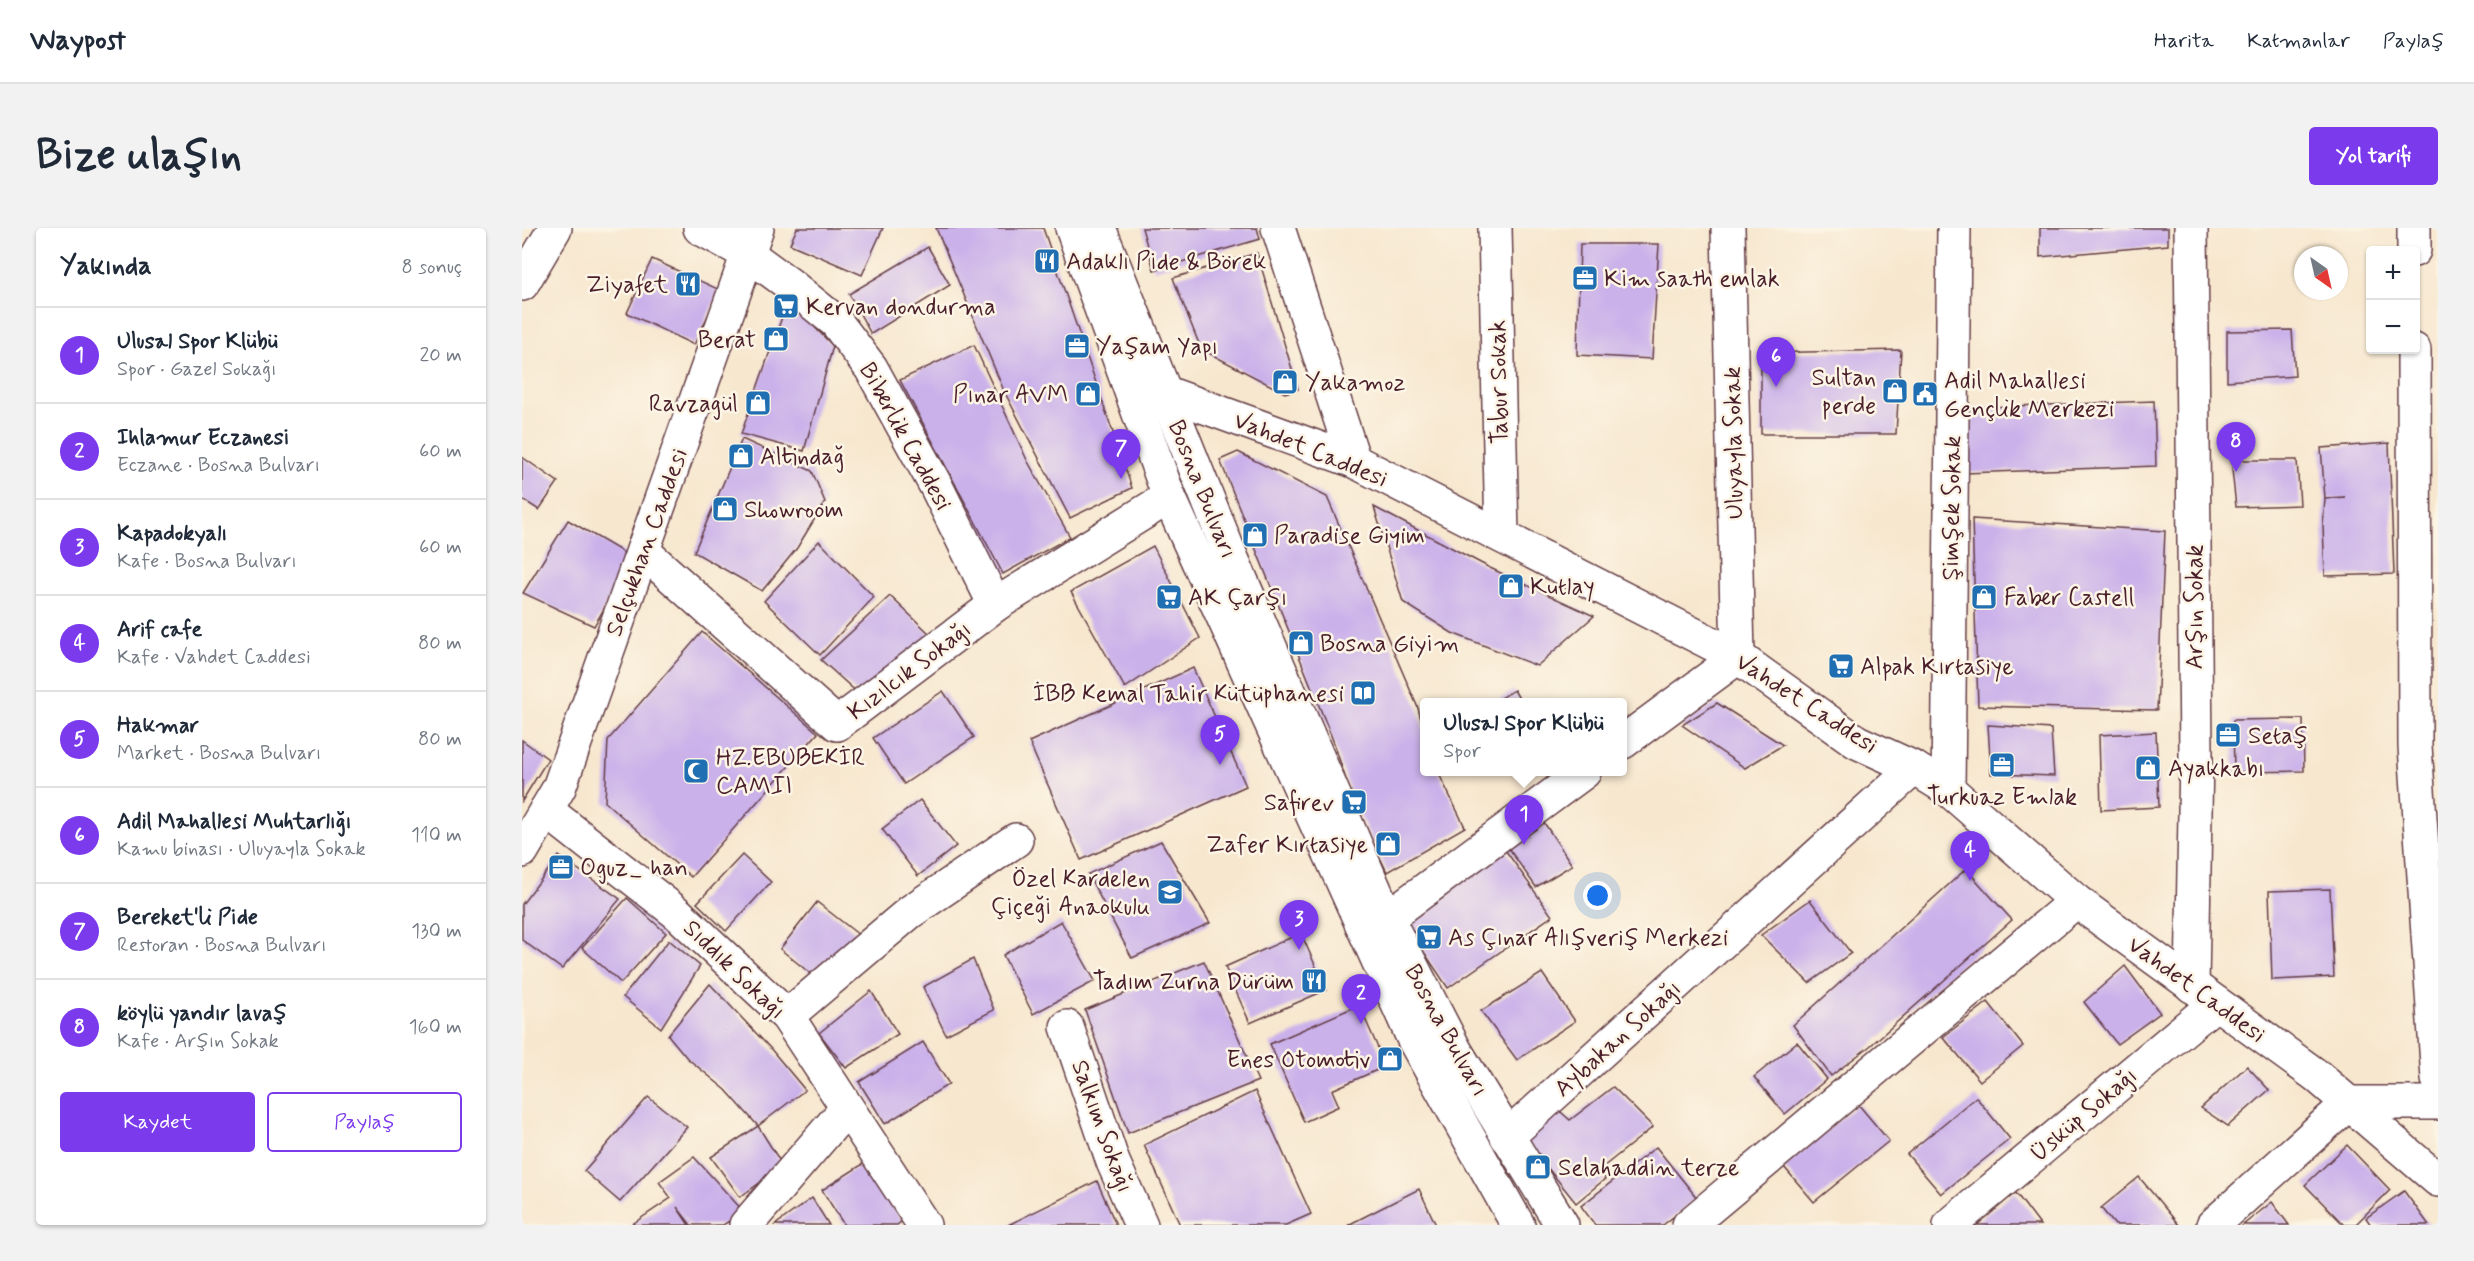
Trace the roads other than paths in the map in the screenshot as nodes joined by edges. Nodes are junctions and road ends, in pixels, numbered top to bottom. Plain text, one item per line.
1 (555, 228) edge
2 (700, 228) edge
3 (1072, 228) edge
4 (1099, 228) edge
5 (1278, 228) edge
6 (1495, 228) edge
7 (1728, 228) edge
8 (1954, 228) edge
9 (2191, 228) edge
10 (2414, 228) edge
11 (753, 241) edge
12 (2414, 246) edge
13 (522, 284) edge
14 (2414, 354) edge
15 (1126, 376) junction
16 (1164, 393) junction
17 (1354, 461) junction
18 (1169, 497) junction
19 (1502, 536) junction
20 (643, 551) junction
21 (995, 605) junction
22 (1738, 657) junction
23 (1627, 739) edge
24 (1914, 768) junction
25 (1577, 776) edge
26 (1948, 789) junction
27 (546, 810) junction
28 (1016, 840) dead end
29 (522, 851) edge
30 (2076, 901) junction
31 (1387, 918) junction
32 (2204, 994) junction
33 (787, 1016) junction
34 (1067, 1027) dead end
35 (2438, 1079) edge
36 (2349, 1103) junction
37 (2438, 1103) edge
38 (846, 1109) junction
39 (1507, 1137) junction
40 (2438, 1180) edge
41 (746, 1225) edge
42 (924, 1225) edge
43 (1141, 1225) edge
44 (1518, 1225) edge
45 (1562, 1225) edge
46 (1689, 1225) edge
47 (1950, 1225) edge
48 (2213, 1225) edge

1 - 13 street
2 - 11 street, Biberlik Caddesi
3 - 15 street, Bosna Bulvarı
4 - 16 street, Bosna Bulvarı
5 - 17 street
6 - 19 street, Tabur Sokak
7 - 22 street, Uluyayla Sokak
8 - 26 street, Şimşek Sokak
9 - 32 street, Arşın Sokak
10 - 12 street
11 - 20 street, Selçukhan Caddesi
11 - 21 street, Biberlik Caddesi
14 - 35 street
15 - 16 street, Vahdet Caddesi
15 - 18 street, Bosna Bulvarı
16 - 17 street, Vahdet Caddesi
16 - 31 street, Bosna Bulvarı
17 - 19 street, Vahdet Caddesi
18 - 21 street, Kızılcık Sokağı
18 - 44 street, Bosna Bulvarı
19 - 22 street, Vahdet Caddesi
20 - 21 street, Kızılcık Sokağı
20 - 27 street, Selçukhan Caddesi
22 - 23 street
22 - 24 street, Vahdet Caddesi
24 - 26 street, Vahdet Caddesi
24 - 39 street, Aybakan Sokağı
25 - 31 street
26 - 30 street, Vahdet Caddesi
27 - 29 street, Selçukhan Caddesi
27 - 33 street, Sıddık Sokağı
28 - 33 street
30 - 32 street, Vahdet Caddesi
30 - 46 street
31 - 39 street, Bosna Bulvarı
32 - 36 street, Vahdet Caddesi
32 - 47 street, Üsküp Sokağı
33 - 38 street, Sıddık Sokağı
34 - 43 street, Salkım Sokağı
36 - 37 street
36 - 40 street, Vahdet Caddesi
36 - 48 street
38 - 41 street
38 - 42 street, Sıddık Sokağı
39 - 45 street, Bosna Bulvarı

